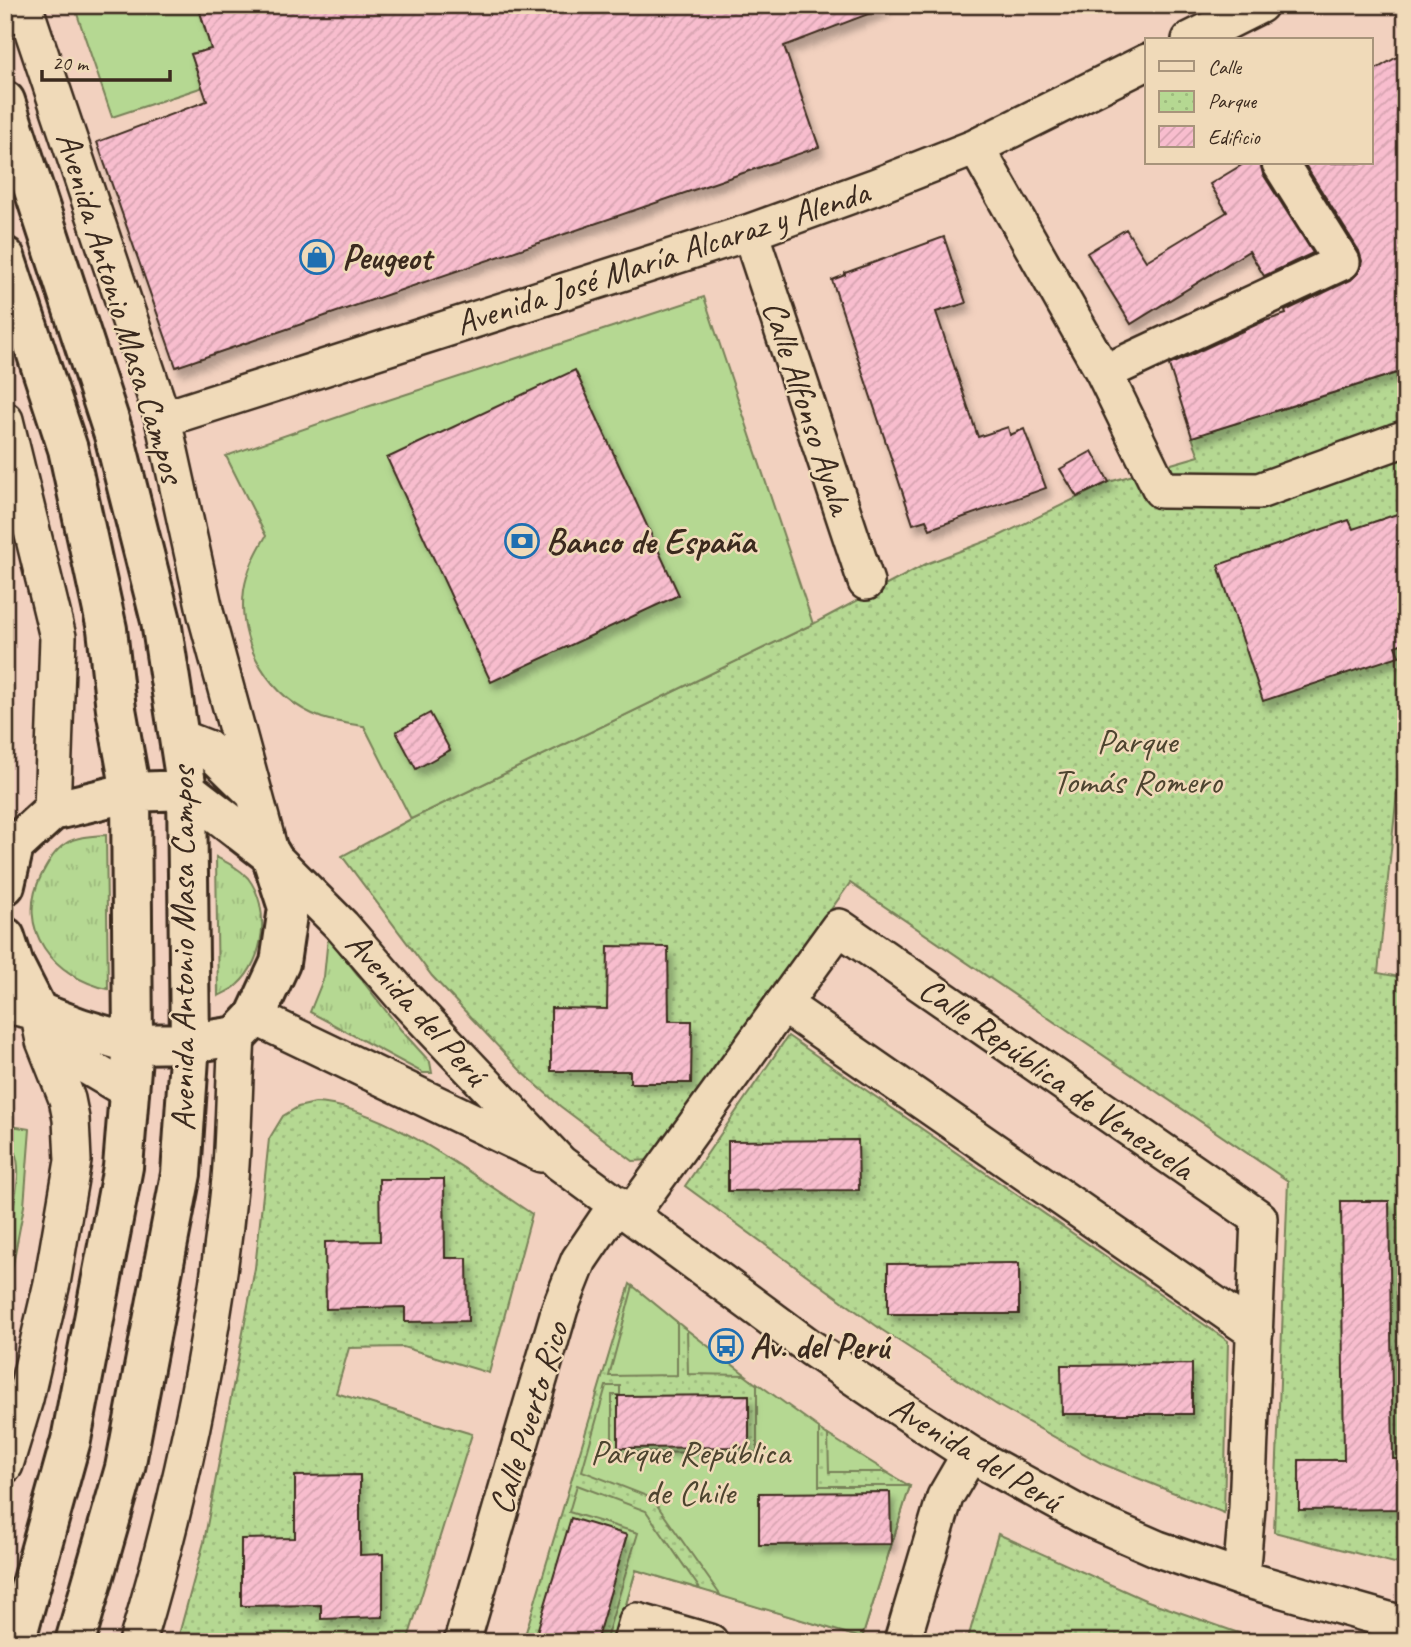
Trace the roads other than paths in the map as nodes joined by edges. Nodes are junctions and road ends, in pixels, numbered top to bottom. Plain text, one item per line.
1 (24, 5) edge
2 (1260, 5) edge
3 (1200, 38) edge
4 (1145, 63) edge
5 (5, 102) edge
6 (976, 147) junction
7 (1281, 164) edge
8 (750, 232) junction
9 (5, 257) edge
10 (1104, 373) junction
11 (163, 419) junction
12 (5, 421) edge
13 (1406, 438) edge
14 (866, 582) dead end
15 (179, 737) junction
16 (187, 790) junction
17 (131, 792) junction
18 (252, 792) junction
19 (52, 811) junction
20 (10, 849) edge
21 (271, 855) junction
22 (5, 885) edge
23 (5, 937) edge
24 (784, 1005) junction
25 (29, 1019) edge
26 (246, 1027) junction
27 (190, 1043) junction
28 (133, 1044) junction
29 (130, 1092) junction
30 (560, 1163) junction
31 (624, 1209) junction
32 (1255, 1332) junction
33 (970, 1454) junction
34 (5, 1465) edge
35 (1241, 1578) junction
36 (1406, 1625) edge
37 (15, 1642) edge
38 (75, 1642) edge
39 (137, 1642) edge
40 (462, 1642) edge
41 (631, 1642) edge
42 (710, 1642) edge
43 (902, 1642) edge

1 - 11 street, Avenida Antonio Masa Campos
2 - 3 street
4 - 6 street, Avenida José María Alcaraz y Alenda
5 - 15 highway, Avenida Antonio Masa Campos
6 - 8 street, Avenida José María Alcaraz y Alenda
6 - 10 street
7 - 10 street
8 - 11 street, Avenida José María Alcaraz y Alenda
8 - 14 street, Calle Alfonso Ayala
9 - 17 highway, Avenida Antonio Masa Campos
10 - 13 street
11 - 18 street, Avenida Antonio Masa Campos
12 - 19 street
15 - 16 highway, Avenida Antonio Masa Campos
15 - 18 street
16 - 17 highway
16 - 21 highway
16 - 27 highway, Avenida Antonio Masa Campos
17 - 19 highway
17 - 28 highway, Avenida Antonio Masa Campos
18 - 21 street, Avenida Antonio Masa Campos
19 - 20 highway
20 - 22 highway
21 - 26 highway
21 - 30 street, Avenida del Perú
23 - 25 highway
24 - 31 street, Calle República de Venezuela
24 - 32 street
24 - 32 street, Calle República de Venezuela
25 - 28 highway
25 - 29 street
25 - 34 street
26 - 27 highway
26 - 30 street, Avenida del Perú
26 - 39 street, Avenida Antonio Masa Campos
27 - 28 highway
27 - 38 highway, Avenida Antonio Masa Campos
28 - 29 highway, Avenida Antonio Masa Campos
29 - 37 highway, Avenida Antonio Masa Campos
30 - 31 street, Avenida del Perú
31 - 33 street, Avenida del Perú
31 - 40 street, Calle Puerto Rico
32 - 35 street, Calle República de Venezuela
33 - 35 street, Avenida del Perú
33 - 43 street
35 - 36 street, Avenida del Perú
41 - 42 street

